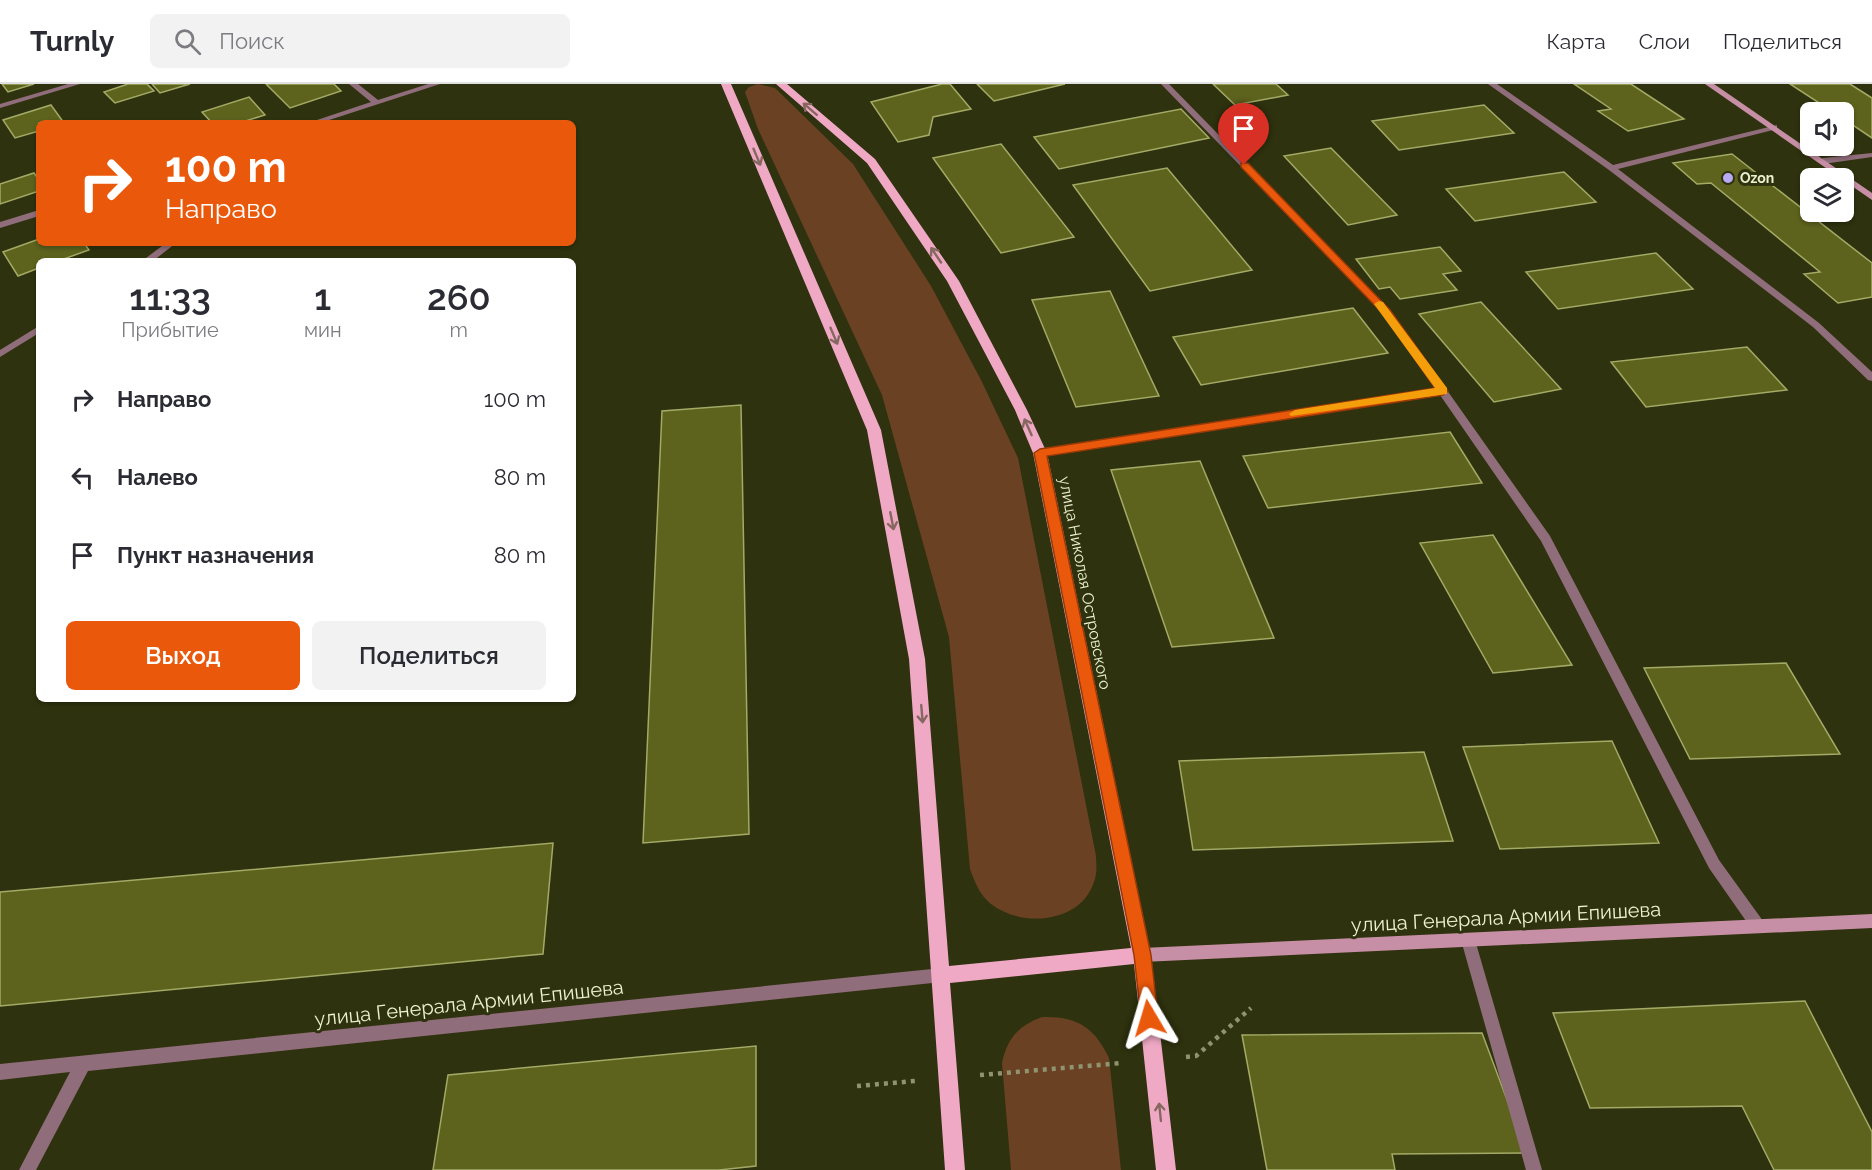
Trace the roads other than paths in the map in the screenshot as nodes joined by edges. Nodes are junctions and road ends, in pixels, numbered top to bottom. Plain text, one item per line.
1 (76, 84) edge
2 (353, 84) edge
3 (436, 84) edge
4 (726, 84) edge
5 (781, 84) edge
6 (1165, 84) edge
7 (1492, 84) edge
8 (1709, 84) edge
9 (376, 102) junction
10 (0, 106) edge
11 (321, 120) edge
12 (1774, 127) junction
13 (1872, 155) edge
14 (1823, 161) junction
15 (1612, 168) junction
16 (1872, 197) edge
17 (36, 214) edge
18 (0, 225) edge
19 (168, 246) edge
20 (151, 258) edge
21 (36, 331) edge
22 (0, 354) edge
23 (1872, 378) edge
24 (1443, 391) junction
25 (1040, 453) junction
26 (1872, 921) edge
27 (1758, 926) junction
28 (1468, 940) junction
29 (1142, 955) junction
30 (942, 975) junction
31 (83, 1064) junction
32 (0, 1072) edge
33 (27, 1170) edge
34 (955, 1170) edge
35 (1167, 1170) edge
36 (1534, 1170) edge

1 - 10 street
2 - 9 street
3 - 9 street
4 -> 30 main road
25 -> 5 main road, улица Николая Островского
6 - 24 street
7 - 15 street
8 - 12 main road
9 - 11 street
12 - 14 main road
12 - 15 street
13 - 14 street
14 - 16 main road
15 - 23 street
17 - 18 street
19 - 20 street
21 - 22 street
24 - 25 street
24 - 27 street
25 - 29 main road, улица Николая Островского
26 - 27 main road, улица Генерала Армии Епишева
27 - 28 main road, улица Генерала Армии Епишева
28 - 29 main road, улица Генерала Армии Епишева
28 - 36 street
29 - 30 main road
35 -> 29 main road, улица Николая Островского
30 - 31 street, улица Генерала Армии Епишева
30 - 34 main road
31 - 32 street, улица Генерала Армии Епишева
31 - 33 street

